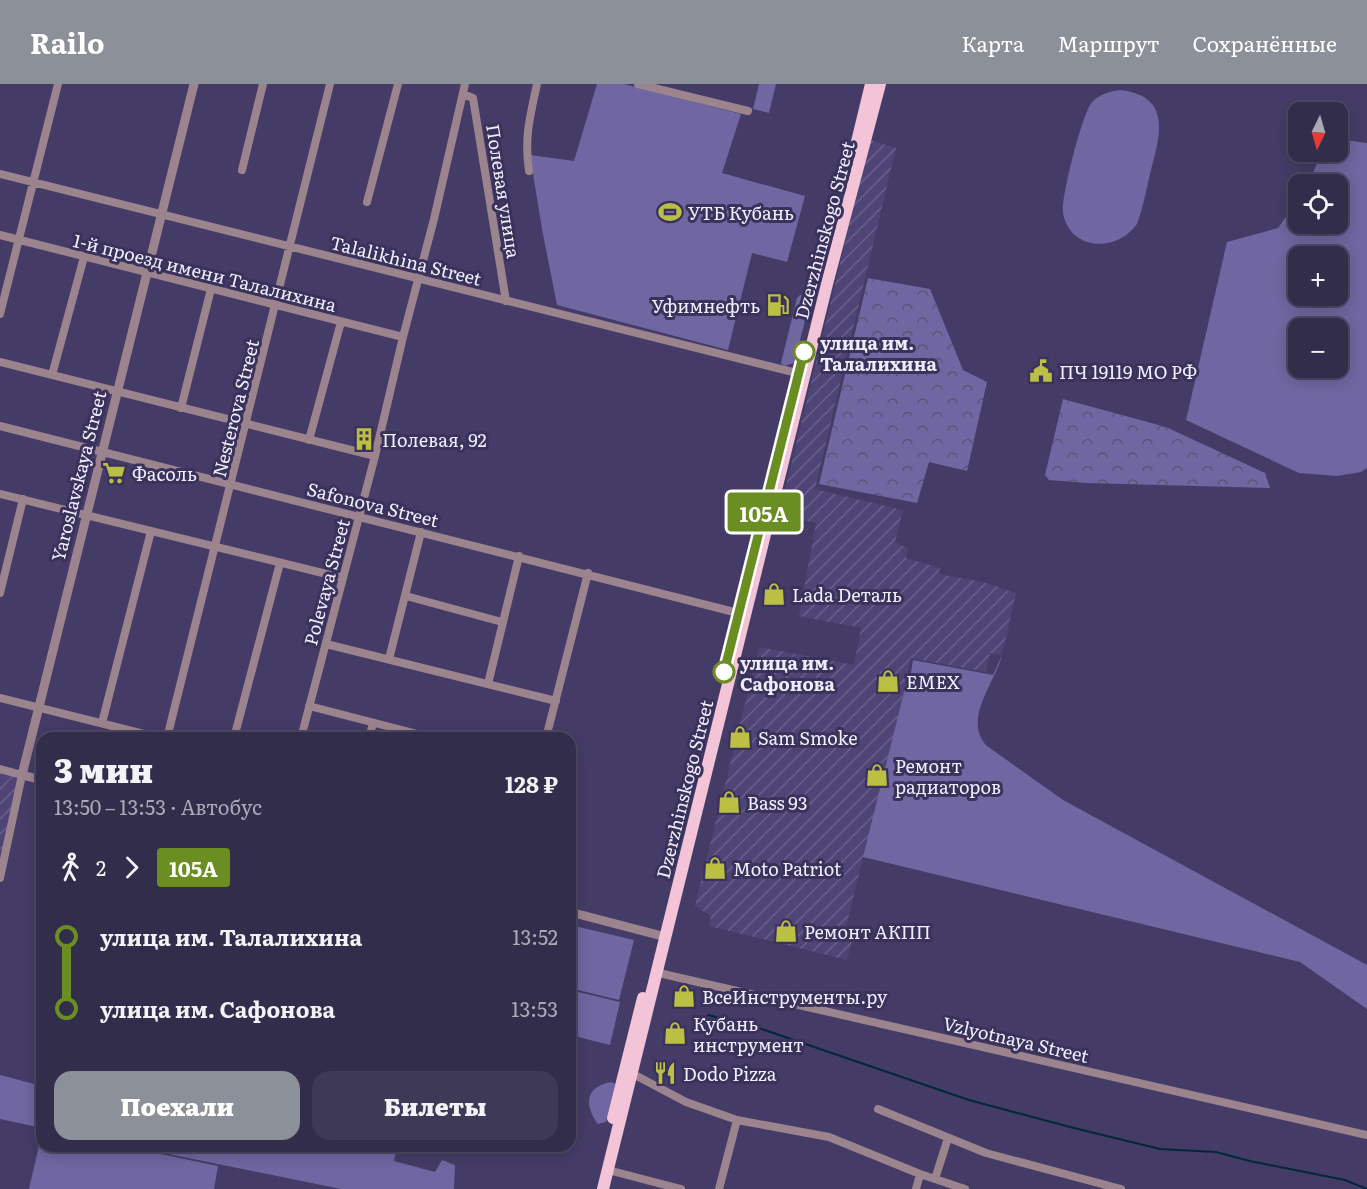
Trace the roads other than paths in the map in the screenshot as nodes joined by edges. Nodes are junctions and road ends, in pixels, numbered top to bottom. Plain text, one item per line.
1 (58, 84) edge
2 (194, 84) edge
3 (263, 84) edge
4 (330, 84) edge
5 (398, 84) edge
6 (465, 84) edge
7 (537, 84) edge
8 (638, 84) edge
9 (871, 84) edge
10 (880, 84) edge
11 (463, 94) junction
12 (748, 111) dead end
13 (242, 170) dead end
14 (529, 171) dead end
15 (0, 174) edge
16 (34, 183) junction
17 (367, 202) dead end
18 (162, 215) junction
19 (0, 235) edge
20 (19, 240) junction
21 (289, 247) junction
22 (84, 257) junction
23 (148, 273) junction
24 (419, 279) junction
25 (211, 289) junction
26 (506, 301) junction
27 (275, 305) junction
28 (0, 314) edge
29 (341, 322) junction
30 (403, 337) junction
31 (0, 362) edge
32 (52, 375) junction
33 (802, 375) junction
34 (117, 392) junction
35 (182, 408) junction
36 (245, 424) junction
37 (0, 426) edge
38 (309, 440) junction
39 (102, 451) junction
40 (375, 456) junction
41 (232, 484) junction
42 (0, 494) edge
43 (23, 499) junction
44 (86, 515) junction
45 (359, 516) junction
46 (151, 531) junction
47 (421, 532) junction
48 (215, 546) junction
49 (519, 556) junction
50 (280, 562) junction
51 (588, 573) junction
52 (343, 578) junction
53 (0, 593) edge
54 (405, 596) junction
55 (738, 613) junction
56 (502, 622) junction
57 (326, 644) junction
58 (389, 659) junction
59 (488, 684) junction
60 (0, 698) edge
61 (556, 701) junction
62 (309, 706) junction
63 (38, 707) junction
64 (102, 723) junction
65 (373, 723) junction
66 (137, 732) edge
67 (168, 732) edge
68 (236, 732) edge
69 (302, 732) edge
70 (371, 732) edge
71 (409, 732) edge
72 (548, 732) edge
73 (0, 769) edge
74 (22, 775) junction
75 (36, 778) edge
76 (0, 878) edge
77 (576, 914) edge
78 (663, 936) junction
79 (658, 971) junction
80 (633, 1074) junction
81 (878, 1109) dead end
82 (737, 1120) junction
83 (1367, 1135) edge
84 (948, 1138) junction
85 (608, 1170) junction
86 (920, 1174) junction
87 (935, 1179) junction
88 (595, 1189) edge
89 (603, 1189) edge
90 (681, 1189) edge
91 (719, 1189) edge
92 (916, 1189) edge
93 (965, 1189) edge
94 (1121, 1189) edge

1 - 16 street
2 - 18 street, Yaroslavskaya Street
3 - 13 street
4 - 21 street, Nesterova Street
5 - 17 street
6 - 11 street, Polevaya Street
7 - 14 street
8 - 12 street
9 - 33 main road, Dzerzhinskogo Street
10 - 33 main road, Dzerzhinskogo Street
11 - 24 street, Polevaya Street
11 - 26 street, Полевая улица
15 - 16 street, Talalikhina Street
16 - 18 street, Talalikhina Street
16 - 20 street
18 - 21 street, Talalikhina Street
18 - 23 street, Yaroslavskaya Street
19 - 20 street, 1-й проезд имени Талалихина
20 - 22 street, 1-й проезд имени Талалихина
20 - 28 street
21 - 24 street, Talalikhina Street
21 - 27 street, Nesterova Street
22 - 23 street, 1-й проезд имени Талалихина
22 - 32 street
23 - 25 street, 1-й проезд имени Талалихина
23 - 34 street, Yaroslavskaya Street
24 - 26 street, Talalikhina Street
24 - 30 street, Polevaya Street
25 - 27 street, 1-й проезд имени Талалихина
25 - 35 street
26 - 33 street, Talalikhina Street
27 - 29 street, 1-й проезд имени Талалихина
27 - 36 street, Nesterova Street
29 - 30 street, 1-й проезд имени Талалихина
29 - 38 street
30 - 40 street, Polevaya Street
31 - 32 street
32 - 34 street
33 - 55 main road, Dzerzhinskogo Street
33 - 78 main road, Dzerzhinskogo Street
34 - 35 street
34 - 39 street, Yaroslavskaya Street
35 - 36 street
36 - 38 street
36 - 41 street, Nesterova Street
37 - 39 street, Safonova Street
38 - 40 street
39 - 41 street, Safonova Street
39 - 44 street, Yaroslavskaya Street
40 - 45 street, Polevaya Street
41 - 45 street, Safonova Street
41 - 48 street, Nesterova Street
42 - 43 street
43 - 44 street
43 - 53 street
44 - 46 street
44 - 63 street, Yaroslavskaya Street
45 - 47 street, Safonova Street
45 - 52 street, Polevaya Street
46 - 48 street
46 - 64 street
47 - 49 street, Safonova Street
47 - 54 street
48 - 50 street
48 - 67 street, Nesterova Street
49 - 51 street, Safonova Street
49 - 56 street
50 - 52 street
50 - 68 street
51 - 55 street, Safonova Street
51 - 61 street
52 - 57 street, Polevaya Street
54 - 56 street
54 - 58 street
55 - 78 main road, Dzerzhinskogo Street
56 - 59 street
57 - 58 street
57 - 62 street, Polevaya Street
58 - 59 street
59 - 61 street
60 - 63 street
61 - 72 street
62 - 65 street
62 - 69 street, Polevaya Street
63 - 64 street
63 - 74 street, Yaroslavskaya Street
64 - 66 street
65 - 70 street
65 - 71 street
73 - 74 street
74 - 75 street
74 - 76 street, Yaroslavskaya Street
77 - 78 street
78 - 79 main road, Dzerzhinskogo Street
78 - 88 main road, Dzerzhinskogo Street
79 - 80 main road, Dzerzhinskogo Street
79 - 83 street, Vzlyotnaya Street
80 - 82 street
80 - 85 main road, Dzerzhinskogo Street
81 - 84 street
82 - 86 street
82 - 91 street
84 - 87 street
84 - 94 street
85 - 89 main road, Dzerzhinskogo Street
85 - 90 street
86 - 87 street
86 - 92 street
87 - 93 street

